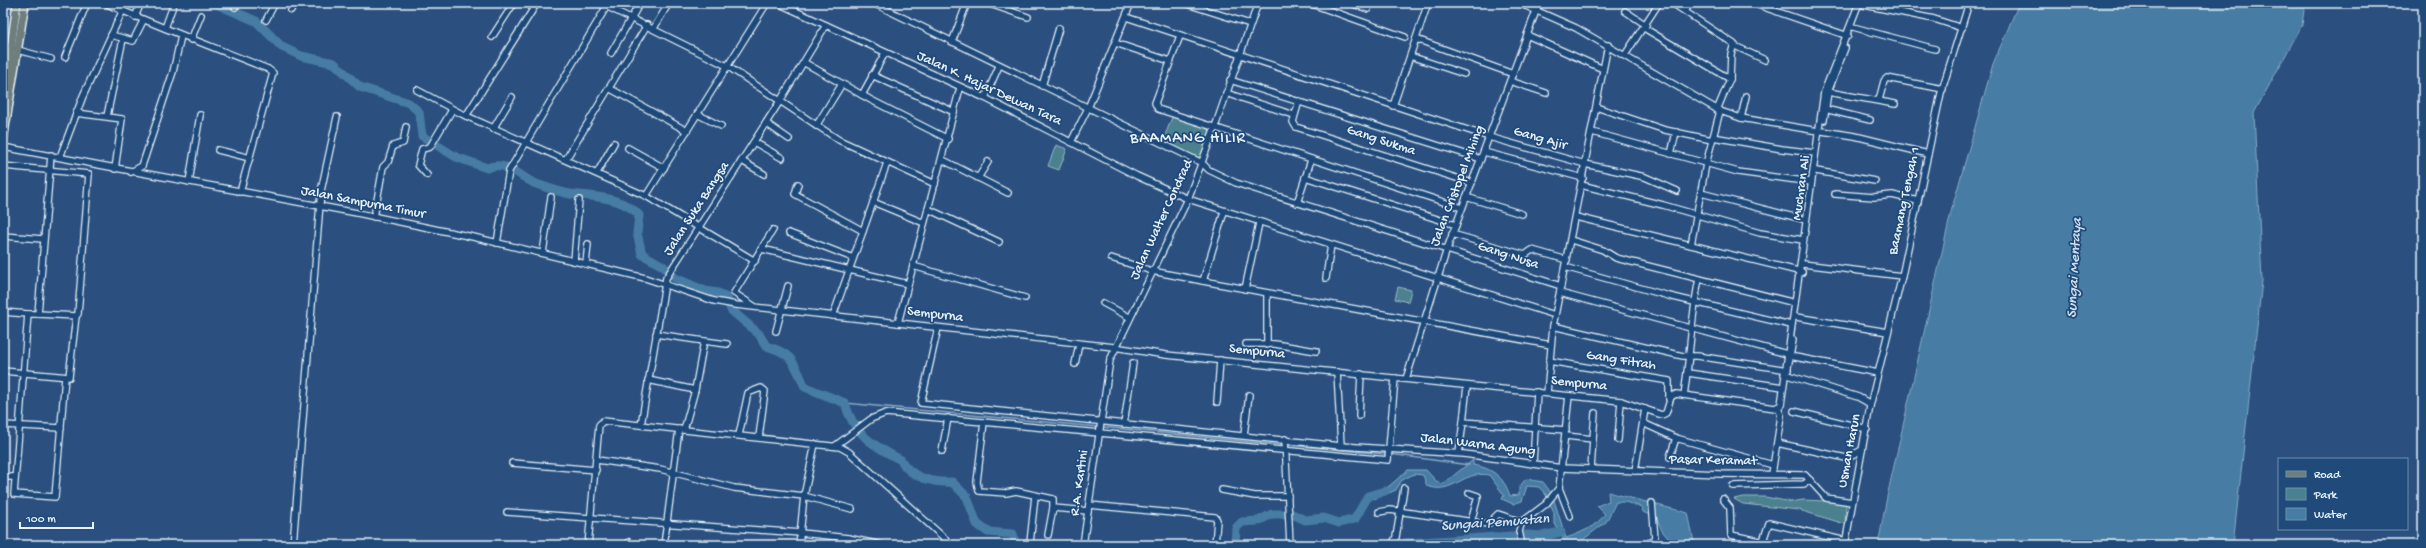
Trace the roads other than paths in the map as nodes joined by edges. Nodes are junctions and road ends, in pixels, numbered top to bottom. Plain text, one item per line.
1 (17, 3) edge
2 (25, 3) edge
3 (87, 3) edge
4 (105, 3) edge
5 (141, 3) edge
6 (174, 3) edge
7 (275, 3) edge
8 (294, 3) edge
9 (514, 3) edge
10 (537, 3) edge
11 (600, 3) edge
12 (640, 3) edge
13 (669, 3) edge
14 (767, 3) edge
15 (778, 3) edge
16 (873, 3) edge
17 (967, 3) edge
18 (987, 3) edge
19 (1131, 3) edge
20 (1184, 3) edge
21 (1258, 3) edge
22 (1309, 3) edge
23 (1350, 3) edge
24 (1428, 3) edge
25 (1519, 3) edge
26 (1539, 3) edge
27 (1659, 3) edge
28 (1672, 3) edge
29 (1690, 3) edge
30 (1752, 3) edge
31 (1969, 3) edge
32 (1859, 4) edge
33 (608, 5) edge
34 (1368, 9) dead end
35 (1537, 9) junction
36 (123, 10) junction
37 (291, 10) dead end
38 (1686, 10) junction
39 (1625, 11) dead end
40 (201, 15) dead end
41 (135, 17) junction
42 (1028, 17) dead end
43 (1126, 17) junction
44 (633, 18) junction
45 (266, 20) dead end
46 (143, 21) junction
47 (1250, 24) junction
48 (647, 25) junction
49 (826, 25) junction
50 (1645, 27) junction
51 (1853, 27) junction
52 (165, 28) junction
53 (654, 28) junction
54 (1059, 28) dead end
55 (1962, 28) junction
56 (111, 35) junction
57 (1527, 35) junction
58 (181, 36) junction
59 (1180, 36) junction
60 (1848, 36) junction
61 (492, 37) dead end
62 (1405, 37) dead end
63 (123, 39) junction
64 (1416, 39) junction
65 (191, 40) junction
66 (952, 42) junction
67 (1115, 43) junction
68 (1608, 45) junction
69 (3, 46) edge
70 (1735, 46) junction
71 (14, 48) junction
72 (1935, 49) dead end
73 (611, 53) dead end
74 (884, 53) junction
75 (1239, 55) junction
76 (1625, 55) junction
77 (1410, 56) junction
78 (65, 58) dead end
79 (51, 59) dead end
80 (1765, 60) dead end
81 (1170, 61) junction
82 (805, 63) junction
83 (727, 66) junction
84 (999, 66) junction
85 (1604, 69) junction
86 (1464, 74) dead end
87 (1512, 74) junction
88 (872, 75) junction
89 (1730, 79) junction
90 (1230, 80) junction
91 (1510, 81) junction
92 (842, 84) junction
93 (1042, 86) junction
94 (609, 88) junction
95 (960, 88) junction
96 (1942, 89) junction
97 (416, 90) dead end
98 (1828, 92) junction
99 (1226, 93) junction
100 (1546, 93) dead end
101 (862, 95) junction
102 (1746, 96) dead end
103 (512, 97) dead end
104 (985, 98) junction
105 (1879, 100) junction
106 (780, 101) junction
107 (1299, 101) junction
108 (1895, 104) dead end
109 (1393, 106) junction
110 (3, 107) edge
111 (1596, 107) junction
112 (1088, 108) junction
113 (1825, 109) junction
114 (452, 110) junction
115 (1718, 110) junction
116 (954, 112) junction
117 (76, 113) junction
118 (697, 114) junction
119 (200, 115) dead end
120 (1294, 115) junction
121 (107, 116) junction
122 (466, 116) junction
123 (337, 117) dead end
124 (1741, 118) junction
125 (1870, 120) dead end
126 (766, 123) junction
127 (406, 126) dead end
128 (721, 126) dead end
129 (816, 126) junction
130 (1215, 127) junction
131 (493, 129) junction
132 (687, 131) junction
133 (1820, 131) junction
134 (1592, 132) junction
135 (1676, 132) junction
136 (1489, 137) junction
137 (1712, 138) junction
138 (790, 139) dead end
139 (948, 139) junction
140 (3, 140) edge
141 (525, 142) junction
142 (754, 142) junction
143 (1071, 142) junction
144 (614, 143) dead end
145 (3, 147) edge
146 (628, 148) dead end
147 (218, 150) dead end
148 (1484, 152) junction
149 (1815, 152) junction
150 (1671, 154) junction
151 (1928, 154) junction
152 (51, 155) junction
153 (60, 158) junction
154 (250, 158) junction
155 (782, 158) dead end
156 (1481, 158) junction
157 (566, 159) junction
158 (943, 160) junction
159 (1311, 160) junction
160 (742, 161) junction
161 (988, 162) dead end
162 (1202, 163) junction
163 (887, 164) junction
164 (1585, 164) junction
165 (1706, 164) junction
166 (3, 166) edge
167 (664, 168) junction
168 (116, 169) junction
169 (49, 170) junction
170 (1816, 171) junction
171 (131, 172) junction
172 (596, 173) junction
173 (764, 174) dead end
174 (427, 175) dead end
175 (1305, 177) junction
176 (978, 178) junction
177 (1582, 178) junction
178 (1875, 181) dead end
179 (189, 182) junction
180 (1811, 182) junction
181 (1472, 183) junction
182 (798, 184) dead end
183 (935, 184) junction
184 (1581, 185) junction
185 (1677, 191) dead end
186 (240, 192) junction
187 (1008, 193) dead end
188 (1701, 193) junction
189 (1835, 194) dead end
190 (646, 196) junction
191 (551, 197) dead end
192 (1466, 197) junction
193 (1188, 199) junction
194 (578, 200) dead end
195 (1918, 201) junction
196 (873, 202) junction
197 (1297, 203) junction
198 (319, 206) junction
199 (1462, 208) junction
200 (928, 209) junction
201 (1224, 212) junction
202 (1522, 214) dead end
203 (1698, 215) junction
204 (374, 217) junction
205 (1576, 217) junction
206 (1806, 220) junction
207 (924, 223) junction
208 (1259, 223) junction
209 (1456, 225) junction
210 (699, 227) junction
211 (773, 230) dead end
212 (863, 231) junction
213 (789, 233) dead end
214 (1452, 234) junction
215 (3, 236) edge
216 (43, 238) junction
217 (1571, 240) junction
218 (1803, 240) junction
219 (999, 242) dead end
220 (497, 243) junction
221 (588, 244) dead end
222 (1331, 245) junction
223 (1691, 245) junction
224 (762, 249) junction
225 (1447, 249) junction
226 (543, 253) junction
227 (853, 258) junction
228 (1111, 258) dead end
229 (1567, 260) junction
230 (574, 261) junction
231 (755, 261) junction
232 (586, 264) junction
233 (1803, 264) junction
234 (913, 266) junction
235 (1565, 267) junction
236 (849, 270) junction
237 (1152, 271) junction
238 (1800, 272) junction
239 (1902, 276) junction
240 (1326, 278) dead end
241 (1437, 278) junction
242 (1699, 279) junction
243 (1203, 281) junction
244 (664, 284) junction
245 (908, 284) junction
246 (788, 286) dead end
247 (1245, 289) junction
248 (1561, 289) junction
249 (1267, 293) junction
250 (1025, 298) dead end
251 (714, 302) joint
252 (1694, 302) junction
253 (1103, 303) dead end
254 (1794, 303) junction
255 (756, 307) junction
256 (780, 309) junction
257 (3, 312) edge
258 (28, 314) junction
259 (38, 314) junction
260 (1555, 315) junction
261 (76, 316) junction
262 (833, 316) junction
263 (1130, 317) junction
264 (1796, 317) junction
265 (1424, 322) junction
266 (898, 323) junction
267 (1791, 325) junction
268 (1553, 326) junction
269 (938, 328) junction
270 (1690, 329) junction
271 (776, 331) dead end
272 (1888, 332) junction
273 (656, 334) junction
274 (704, 341) junction
275 (727, 344) dead end
276 (1079, 344) junction
277 (1246, 344) dead end
278 (1267, 344) junction
279 (1551, 345) junction
280 (1114, 347) junction
281 (1316, 351) dead end
282 (1789, 355) junction
283 (1688, 357) junction
284 (1220, 360) junction
285 (1549, 361) junction
286 (1133, 363) dead end
287 (1075, 364) dead end
288 (3, 371) edge
289 (1337, 372) junction
290 (23, 373) junction
291 (1688, 373) junction
292 (1878, 373) junction
293 (1361, 374) junction
294 (1786, 374) junction
295 (65, 378) junction
296 (1395, 378) junction
297 (1406, 379) junction
298 (648, 380) junction
299 (1468, 386) junction
300 (1783, 387) junction
301 (695, 390) junction
302 (1537, 392) junction
303 (1548, 393) junction
304 (1249, 395) dead end
305 (1684, 395) junction
306 (1569, 396) junction
307 (1669, 400) junction
308 (1621, 401) junction
309 (1216, 402) dead end
310 (1780, 406) junction
311 (1870, 406) junction
312 (1646, 409) junction
313 (1794, 411) dead end
314 (1595, 413) dead end
315 (1359, 416) dead end
316 (948, 418) junction
317 (984, 422) junction
318 (1101, 422) junction
319 (1463, 422) junction
320 (1643, 423) junction
321 (1124, 424) junction
322 (3, 425) edge
323 (19, 426) junction
324 (641, 426) junction
325 (1534, 427) junction
326 (61, 428) junction
327 (1867, 429) junction
328 (681, 430) junction
329 (1100, 431) junction
330 (1566, 433) junction
331 (739, 434) junction
332 (1244, 435) junction
333 (759, 437) junction
334 (1593, 439) junction
335 (1679, 439) junction
336 (1618, 440) dead end
337 (1776, 443) junction
338 (815, 444) junction
339 (1284, 445) junction
340 (835, 446) junction
341 (1341, 446) junction
342 (1862, 450) junction
343 (942, 451) dead end
344 (1390, 451) junction
345 (1459, 453) junction
346 (1670, 457) dead end
347 (597, 460) junction
348 (512, 463) dead end
349 (1533, 464) junction
350 (1773, 465) junction
351 (1562, 468) junction
352 (1591, 469) junction
353 (596, 470) junction
354 (1635, 471) junction
355 (674, 474) junction
356 (1772, 474) junction
357 (3, 477) edge
358 (15, 477) junction
359 (1810, 480) junction
360 (1733, 486) dead end
361 (1404, 488) dead end
362 (1559, 488) junction
363 (1222, 490) dead end
364 (1469, 493) dead end
365 (804, 496) junction
366 (1035, 496) junction
367 (1288, 496) junction
368 (1722, 499) dead end
369 (1852, 502) junction
370 (1652, 503) dead end
371 (1053, 508) junction
372 (1088, 508) junction
373 (852, 509) dead end
374 (507, 512) dead end
375 (1379, 512) dead end
376 (1400, 512) junction
377 (1570, 516) dead end
378 (591, 519) junction
379 (1471, 522) junction
380 (1522, 522) junction
381 (666, 524) junction
382 (801, 533) junction
383 (1048, 535) dead end
384 (1743, 538) junction
385 (1763, 541) junction
386 (1030, 543) dead end
387 (1845, 543) edge
388 (293, 545) edge
389 (588, 545) edge
390 (664, 545) edge
391 (799, 545) edge
392 (880, 545) edge
393 (952, 545) edge
394 (1083, 545) edge
395 (1215, 545) edge
396 (1290, 545) edge
397 (1392, 545) edge
398 (1522, 545) edge
399 (1646, 545) edge
400 (1742, 545) edge
401 (1779, 545) edge

1 - 71 main road
2 - 71 main road
3 - 78 street
4 - 36 street
5 - 41 street
6 - 52 street
7 - 45 street
8 - 37 street
9 - 61 street
10 - 122 street
11 - 33 street
12 - 44 street
13 - 53 street
14 - 83 street
15 - 49 street, Jalan K. Hajar Dewan Tara
16 - 66 street, Gang Nusa
17 - 66 street
18 - 42 street
19 - 43 street
20 - 47 street
21 - 47 street, Jalan Walter Condrad
22 - 62 street
23 - 34 street
24 - 64 street
25 - 35 street
26 - 35 street, Jalan Cristopel Mihing
27 - 50 street
28 - 38 street
29 - 38 street
30 - 60 street
31 - 55 street, Baamang Tengah 1
32 - 51 street, Muchran Ali
32 - 55 street
32 - 60 street, Muchran Ali
33 - 44 street
33 - 141 street
35 - 57 street, Jalan Cristopel Mihing
35 - 68 street
36 - 41 street
36 - 56 street
38 - 70 street
39 - 50 street
40 - 65 street
41 - 46 street
43 - 59 street, Gang Ajir
43 - 67 street
44 - 48 street
44 - 73 street
46 - 52 street
46 - 63 street
47 - 75 street, Jalan Walter Condrad
48 - 53 street
48 - 94 street
49 - 74 street, Jalan K. Hajar Dewan Tara
49 - 82 street, Jalan Suka Bangsa
50 - 76 street
50 - 89 street
51 - 60 street, Muchran Ali
51 - 72 street
52 - 58 street
53 - 83 street
54 - 93 street
55 - 96 street, Baamang Tengah 1
56 - 63 street
56 - 117 street
57 - 85 street
57 - 87 street, Jalan Cristopel Mihing
58 - 65 street
58 - 171 street
59 - 75 street, Gang Ajir
59 - 81 street
60 - 98 street, Muchran Ali
60 - 133 street, Muchran Ali
63 - 121 street
64 - 77 street
64 - 87 street
65 - 154 street
66 - 84 street, Gang Nusa
67 - 81 street
67 - 112 street
68 - 76 street
68 - 85 street
69 - 71 street
70 - 80 street
70 - 89 street
71 - 79 street
71 - 110 main road
71 - 140 main road
74 - 88 street
74 - 95 street, Jalan K. Hajar Dewan Tara
75 - 90 street, Jalan Walter Condrad
75 - 109 street, Gang Ajir
76 - 115 street
77 - 86 street
77 - 109 street
81 - 130 street
82 - 92 street
82 - 106 street, Jalan Suka Bangsa
83 - 106 street
83 - 118 street
84 - 93 street, Gang Nusa
84 - 104 street
85 - 111 street
87 - 91 street, Jalan Cristopel Mihing
88 - 101 street
88 - 116 street
89 - 115 street
90 - 99 street, Jalan Walter Condrad
90 - 107 street
91 - 100 street
91 - 136 street, Jalan Cristopel Mihing
92 - 101 street
92 - 129 street
93 - 112 street, Gang Nusa
94 - 132 street
94 - 157 street
95 - 104 street, Jalan K. Hajar Dewan Tara
95 - 116 street
96 - 105 street
96 - 151 street, Baamang Tengah 1
97 - 114 street
98 - 105 street
98 - 113 street, Muchran Ali
99 - 120 street
99 - 130 street, Jalan Walter Condrad
101 - 139 street
102 - 124 street
103 - 131 street
104 - 143 street, Jalan K. Hajar Dewan Tara
105 - 108 street
106 - 126 street, Jalan Suka Bangsa
106 - 129 street
107 - 120 street
107 - 156 street
109 - 136 street, Gang Ajir
111 - 134 street
111 - 135 street
112 - 143 street
112 - 162 street, Gang Nusa
113 - 125 street
113 - 133 street, Muchran Ali
114 - 122 street
114 - 174 street
115 - 124 street
115 - 137 street
116 - 139 street
117 - 121 street
117 - 153 street
118 - 128 street
118 - 132 street
119 - 179 street
120 - 181 street, Gang Sukma
121 - 168 street
122 - 131 street
123 - 198 street
124 - 133 street
126 - 138 street
126 - 142 street, Jalan Suka Bangsa
127 - 204 street
129 - 163 street
130 - 159 street
130 - 162 street, Jalan Walter Condrad
131 - 141 street
132 - 167 street
133 - 149 street, Muchran Ali
133 - 151 street
133 - 170 street, Muchran Ali
134 - 150 street
134 - 164 street
135 - 137 street
135 - 150 street
136 - 148 street, Jalan Cristopel Mihing
136 - 164 street, Gang Ajir
137 - 149 street
137 - 165 street
139 - 158 street
141 - 157 street
141 - 220 street
142 - 155 street
142 - 160 street, Jalan Suka Bangsa
143 - 193 street, Jalan K. Hajar Dewan Tara
144 - 172 street
145 - 152 street, Jalan Sampurna Timur
146 - 167 street
147 - 154 street
148 - 156 street, Jalan Cristopel Mihing
148 - 177 street
149 - 180 street, Muchran Ali
150 - 165 street
151 - 195 street, Baamang Tengah 1
152 - 153 street, Jalan Sampurna Timur
152 - 169 street
153 - 168 street, Jalan Sampurna Timur
154 - 186 street
156 - 181 street, Jalan Cristopel Mihing
157 - 172 street
158 - 176 street
158 - 183 street
159 - 175 street
159 - 199 street
160 - 173 street
160 - 210 street, Jalan Suka Bangsa
161 - 176 street
162 - 193 street, Jalan Walter Condrad
162 - 197 street, Gang Nusa
163 - 183 street
163 - 196 street
164 - 177 street
164 - 185 street, Gang Ajir
165 - 180 street
165 - 188 street
166 - 169 street
167 - 190 street
168 - 171 street, Jalan Sampurna Timur
169 - 216 street
169 - 261 street
170 - 178 street
170 - 233 street, Muchran Ali
171 - 179 street, Jalan Sampurna Timur
172 - 190 street
175 - 197 street
175 - 209 street
176 - 187 street
177 - 184 street
179 - 186 street, Jalan Sampurna Timur
180 - 206 street, Muchran Ali
181 - 192 street, Jalan Cristopel Mihing
182 - 212 street
183 - 200 street
184 - 203 street
184 - 205 street
186 - 198 street, Jalan Sampurna Timur
188 - 203 street
188 - 206 street
189 - 195 street
190 - 210 street
191 - 226 street
192 - 199 street, Jalan Cristopel Mihing
192 - 202 street
193 - 201 street, Jalan K. Hajar Dewan Tara
193 - 237 street, Jalan Walter Condrad
194 - 230 street
195 - 239 street, Baamang Tengah 1
196 - 207 street
196 - 212 street
197 - 225 street, Gang Nusa
198 - 204 street, Jalan Sampurna Timur
198 - 388 street
199 - 209 street, Jalan Cristopel Mihing
200 - 207 street
200 - 219 street
201 - 208 street, Jalan K. Hajar Dewan Tara
201 - 243 street
203 - 218 street
203 - 223 street
204 - 220 street, Jalan Sampurna Timur
205 - 217 street
205 - 223 street
206 - 218 street, Muchran Ali
207 - 234 street
208 - 222 street, Jalan K. Hajar Dewan Tara
208 - 247 street
209 - 214 street, Jalan Cristopel Mihing
210 - 231 street
210 - 244 street, Jalan Suka Bangsa
211 - 224 street
212 - 227 street
213 - 227 street
214 - 225 street, Jalan Cristopel Mihing
214 - 229 street
215 - 216 street
216 - 259 street
217 - 229 street
217 - 242 street
218 - 238 street, Muchran Ali
220 - 226 street, Jalan Sampurna Timur
221 - 232 street
222 - 240 street
222 - 241 street, Jalan K. Hajar Dewan Tara
223 - 238 street
224 - 231 street
224 - 236 street
225 - 241 street, Jalan Cristopel Mihing
225 - 248 street, Gang Nusa
226 - 230 street, Jalan Sampurna Timur
227 - 236 street
228 - 237 street
229 - 235 street
230 - 232 street, Jalan Sampurna Timur
231 - 255 street
232 - 244 street, Jalan Sampurna Timur
233 - 238 street, Muchran Ali
233 - 239 street
234 - 245 street
234 - 250 street
235 - 248 street
235 - 252 street
236 - 245 street
236 - 262 street
237 - 243 street
237 - 263 street, Jalan Walter Condrad
238 - 254 street, Muchran Ali
238 - 264 street, Muchran Ali
239 - 272 street, Baamang Tengah 1
241 - 260 street, Jalan K. Hajar Dewan Tara
241 - 265 street, Jalan Cristopel Mihing
242 - 252 street
242 - 254 street
243 - 247 street
244 - 251 street, Jalan Sampurna Timur
244 - 273 street, Jalan Suka Bangsa
245 - 266 street
246 - 256 street
247 - 249 street
248 - 260 street
248 - 270 street, Gang Nusa
249 - 265 street
249 - 278 street
251 - 255 street, Sempurna
252 - 267 street
252 - 270 street
253 - 263 street
254 - 267 street, Muchran Ali
255 - 256 street, Sempurna
256 - 262 street, Sempurna
256 - 271 street
257 - 258 street
258 - 259 street
258 - 290 street
259 - 261 street
260 - 268 street
261 - 295 street
262 - 266 street, Sempurna
263 - 280 street, Jalan Walter Condrad
264 - 272 street
264 - 282 street, Muchran Ali
265 - 279 street
265 - 297 street, Jalan Cristopel Mihing
266 - 269 street, Sempurna
267 - 282 street, Muchran Ali
268 - 279 street
268 - 283 street, Usman Harun
269 - 276 street, Sempurna
269 - 318 street
270 - 282 street, Gang Nusa
270 - 283 street
272 - 292 street, Baamang Tengah 1
273 - 274 street
273 - 298 street, Jalan Suka Bangsa
274 - 275 street
274 - 301 street
276 - 280 street, Sempurna
276 - 287 street
277 - 278 street
278 - 281 street
279 - 285 street
280 - 284 street, Sempurna
280 - 318 street, Jalan Walter Condrad
282 - 292 street, Gang Nusa
282 - 294 street, Muchran Ali
283 - 291 street
283 - 294 street, Usman Harun
284 - 289 street, Sempurna
284 - 309 street
285 - 303 street
285 - 307 street, Gang Fitrah
286 - 321 street
288 - 290 street
289 - 293 street, Sempurna
289 - 341 street
290 - 295 street
290 - 323 street
291 - 300 street
291 - 305 street
292 - 311 street, Baamang Tengah 1
293 - 296 street, Sempurna
293 - 315 street
294 - 300 street, Muchran Ali
294 - 311 street, Usman Harun
295 - 326 street
296 - 297 street, Sempurna
296 - 344 street
297 - 299 street, Sempurna
298 - 301 street
298 - 324 street, Jalan Suka Bangsa
299 - 302 street, Sempurna
299 - 319 street
300 - 310 street, Muchran Ali
301 - 328 street
302 - 303 street, Sempurna
302 - 325 street
303 - 306 street, Sempurna
304 - 332 street
305 - 307 street
305 - 310 street
306 - 308 street, Sempurna
306 - 330 street
307 - 312 street, Sempurna
308 - 312 street, Sempurna
308 - 336 street
310 - 337 street, Muchran Ali
311 - 327 street, Usman Harun
312 - 320 street
313 - 327 street
314 - 334 street
316 - 317 street
316 - 340 street
316 - 343 street
317 - 329 street
317 - 366 street
318 - 321 street
318 - 329 street, R.A. Kartini
319 - 325 street
319 - 345 street
320 - 335 street
320 - 354 street
321 - 332 street
322 - 323 street
323 - 326 street
323 - 358 street
324 - 328 street
324 - 347 street
325 - 330 street
325 - 349 street
326 - 358 street
327 - 342 street, Usman Harun
328 - 331 street
328 - 355 street
329 - 339 street
329 - 372 street, R.A. Kartini
330 - 334 street
330 - 351 street
331 - 333 street
331 - 333 street
332 - 339 street
333 - 338 street
334 - 352 street
335 - 346 street
335 - 350 street
337 - 342 street
337 - 350 street, Muchran Ali
338 - 340 street
338 - 365 street
339 - 341 street
339 - 344 street
339 - 367 street
340 - 393 street
341 - 344 street
342 - 369 street, Usman Harun
344 - 345 street, Jalan Warna Agung
345 - 349 street, Jalan Warna Agung
347 - 353 street
347 - 355 street
348 - 353 street
349 - 351 street, Jalan Warna Agung
350 - 356 street, Muchran Ali
351 - 352 street, Pasar Keramat
351 - 362 street
352 - 354 street, Pasar Keramat
353 - 378 street
354 - 356 street, Pasar Keramat
355 - 365 street
355 - 381 street
356 - 359 street, Pasar Keramat
357 - 358 street
359 - 360 street
359 - 369 street, Pasar Keramat
361 - 376 street
362 - 377 street
362 - 380 street
363 - 367 street
364 - 379 street
365 - 373 street
365 - 382 street
366 - 371 street
366 - 386 street
367 - 396 street
368 - 384 street
369 - 387 street, Usman Harun
370 - 399 street
371 - 372 street
371 - 383 street
372 - 394 street, R.A. Kartini
372 - 395 street
374 - 378 street
375 - 376 street
376 - 379 street
376 - 397 street
378 - 381 street
378 - 389 street
379 - 380 street
380 - 398 street
381 - 382 street
381 - 390 street
382 - 391 street
382 - 392 street
384 - 385 street
384 - 400 street
385 - 387 street
385 - 401 street

